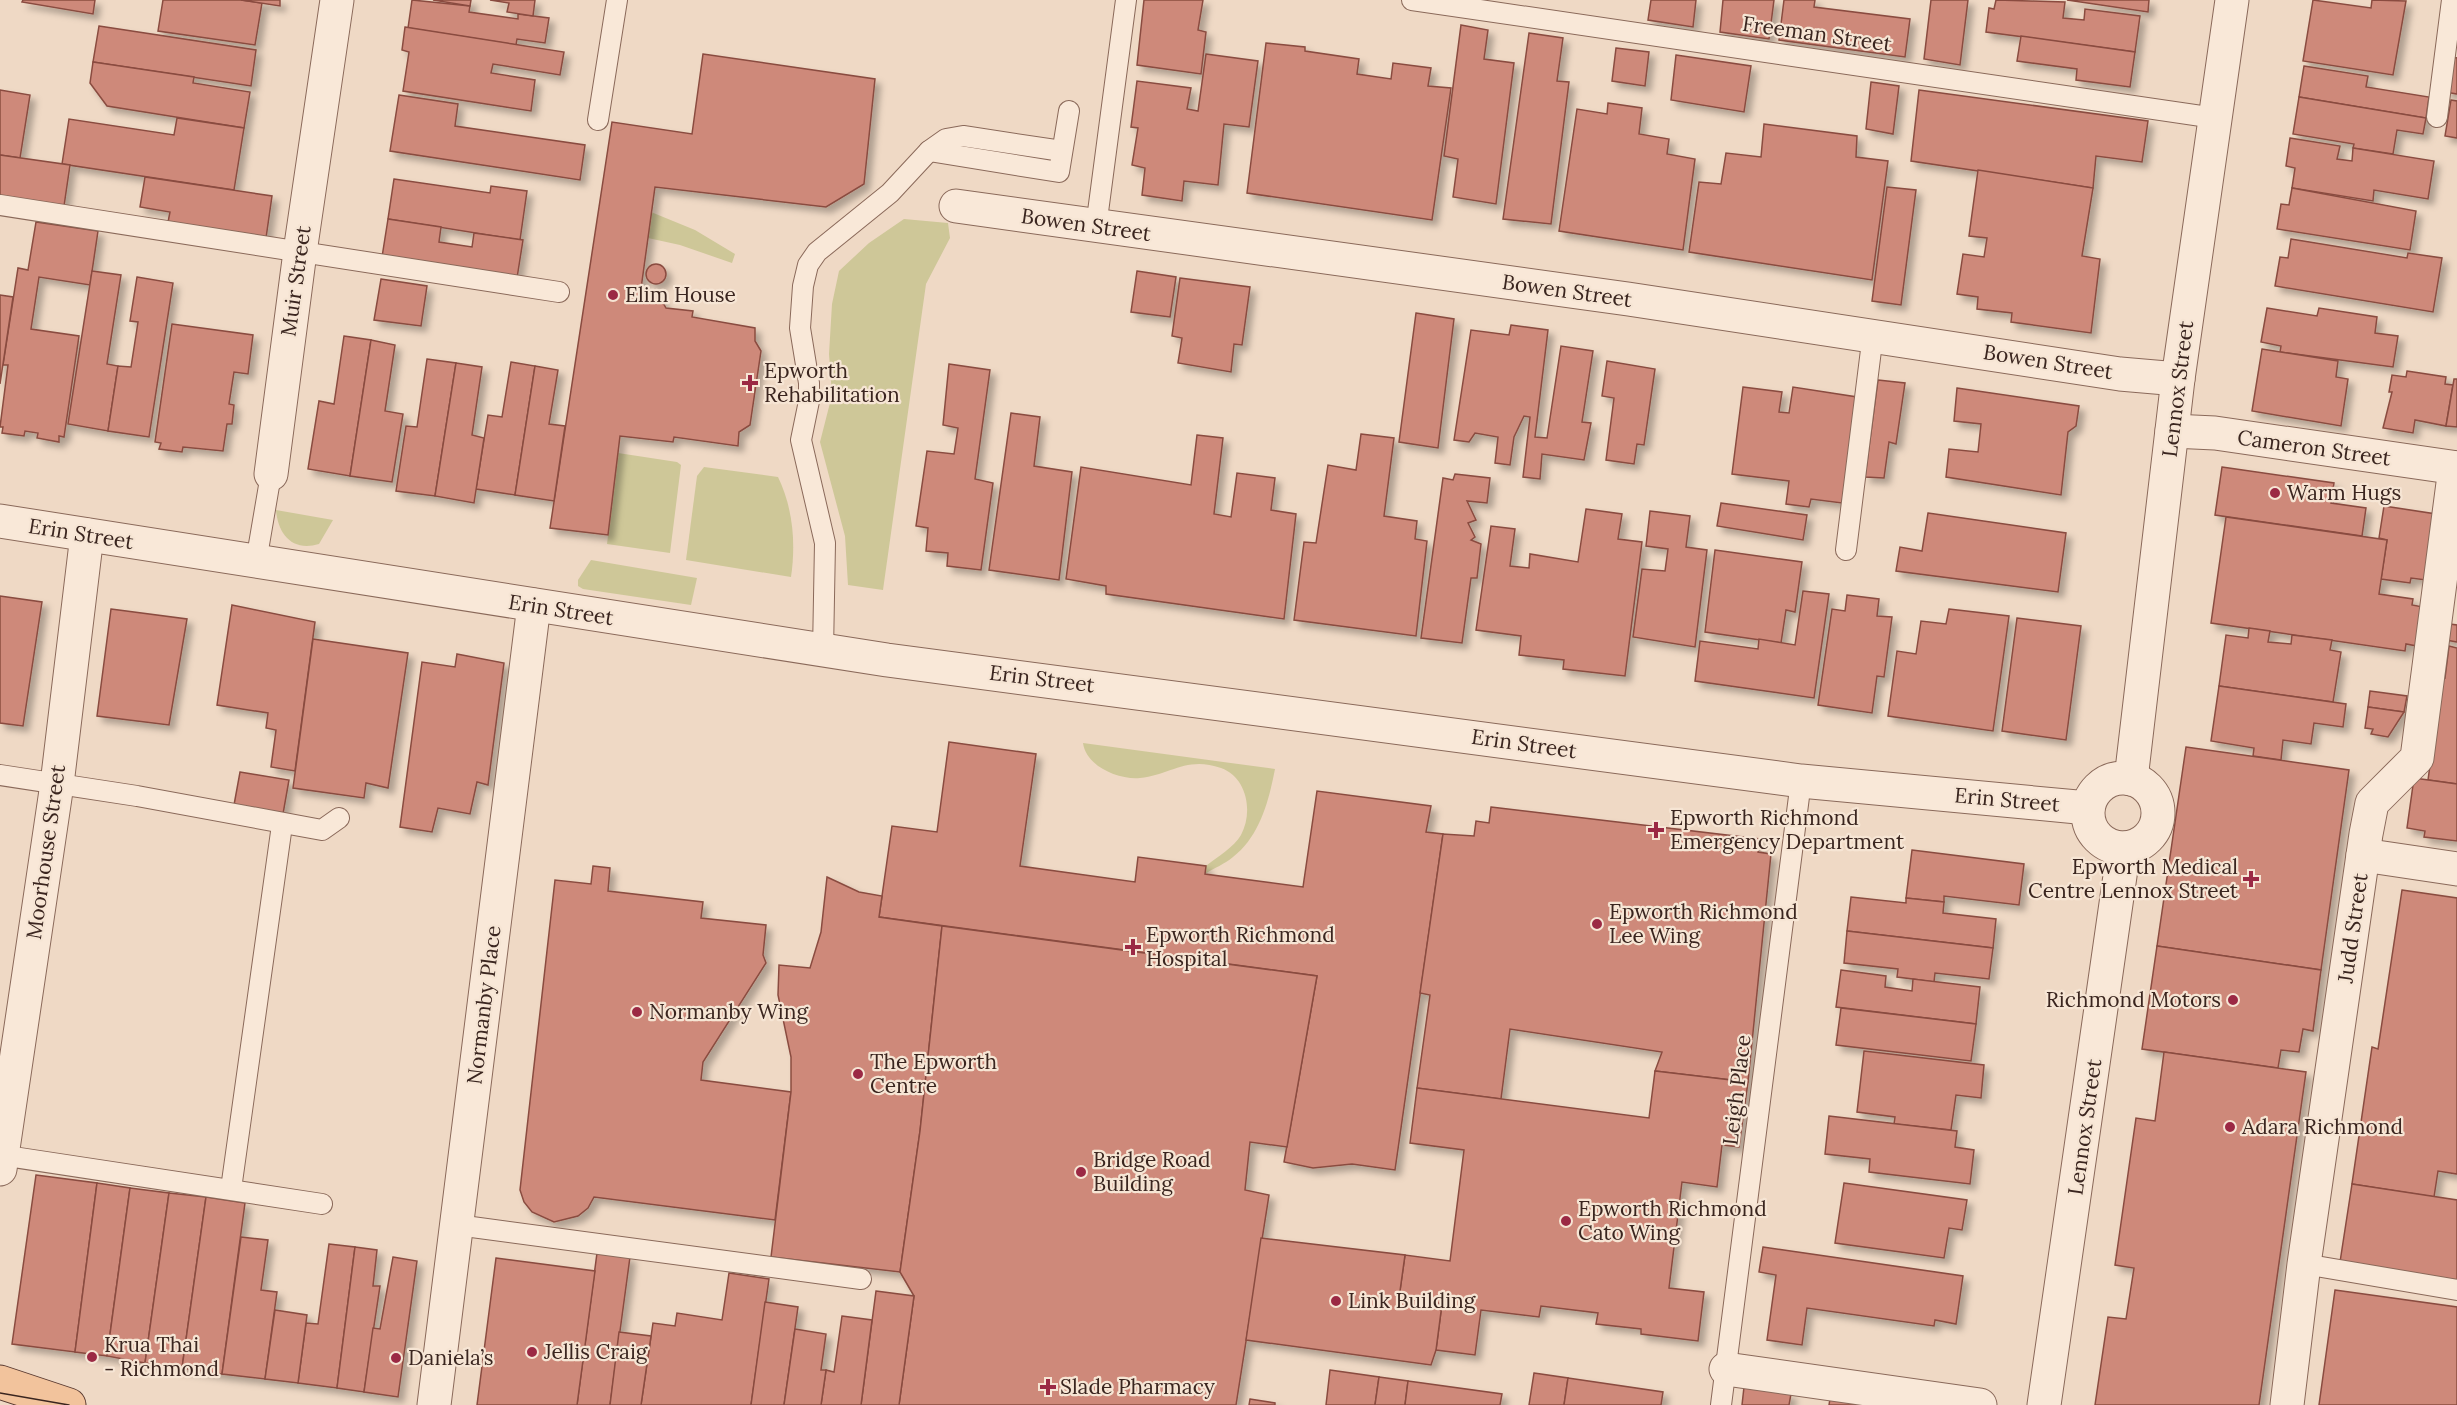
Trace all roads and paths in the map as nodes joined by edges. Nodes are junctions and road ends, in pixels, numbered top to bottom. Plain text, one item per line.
1 (337, 0) edge
2 (617, 0) edge
3 (1126, 0) edge
4 (1412, 0) edge
5 (2232, 0) edge
6 (2452, 0) edge
7 (1069, 111) dead end
8 (2437, 117) dead end
9 (2215, 118) junction
10 (598, 120) dead end
11 (0, 205) edge
12 (956, 206) dead end
13 (1096, 226) junction
14 (300, 252) junction
15 (559, 292) dead end
16 (1873, 334) junction
17 (2178, 379) junction
18 (2172, 430) junction
19 (2456, 468) edge
20 (271, 474) joint
21 (0, 521) edge
22 (87, 535) junction
23 (1846, 550) dead end
24 (256, 562) junction
25 (534, 605) junction
26 (823, 651) junction
27 (0, 775) edge
28 (2131, 779) junction
29 (1801, 781) junction
30 (57, 784) junction
31 (2088, 808) junction
32 (339, 818) dead end
33 (282, 825) junction
34 (2124, 848) junction
35 (2363, 855) junction
36 (2457, 868) edge
37 (1, 1160) edge
38 (231, 1189) junction
39 (322, 1204) dead end
40 (457, 1225) junction
41 (2304, 1264) junction
42 (861, 1279) dead end
43 (2457, 1290) edge
44 (1726, 1369) junction
45 (0, 1382) edge
46 (69, 1405) edge
47 (434, 1405) edge
48 (1721, 1405) edge
49 (1980, 1405) edge
50 (2044, 1405) edge
51 (2287, 1405) edge

1 - 14 street, Muir Street
2 - 10 lane
3 - 13 lane
4 - 9 lane, Freeman Street
5 - 9 street, Lennox Street
6 - 8 lane
7 - 26 lane
9 - 17 street, Lennox Street
11 - 14 lane
12 - 13 street, Bowen Street
13 - 16 street, Bowen Street
14 - 15 lane
14 - 20 street, Muir Street
16 - 17 street, Bowen Street
16 - 23 lane
17 - 18 street, Lennox Street
18 - 19 street, Cameron Street
18 - 28 street, Lennox Street
19 - 35 street, Judd Street
20 - 24 lane, Muir Street
21 - 22 street, Erin Street
22 - 24 street, Erin Street
22 - 30 street, Moorhouse Street
24 - 25 street, Erin Street
25 - 26 street, Erin Street
25 - 40 street, Normanby Place
26 - 29 street, Erin Street
27 - 30 lane
28 - 31 street
28 - 34 street
29 - 31 street, Erin Street
29 - 44 lane, Leigh Place
30 - 33 lane
30 - 37 street, Moorhouse Street
31 - 34 street
32 - 33 lane
33 - 38 lane
34 - 50 street, Lennox Street
35 - 36 street
35 - 41 street, Judd Street
37 - 38 lane
38 - 39 lane
40 - 42 lane
40 - 47 street, Normanby Place
41 - 43 lane
41 - 51 street, Judd Street
44 - 48 lane, Leigh Place
44 - 49 street
45 - 46 main road

